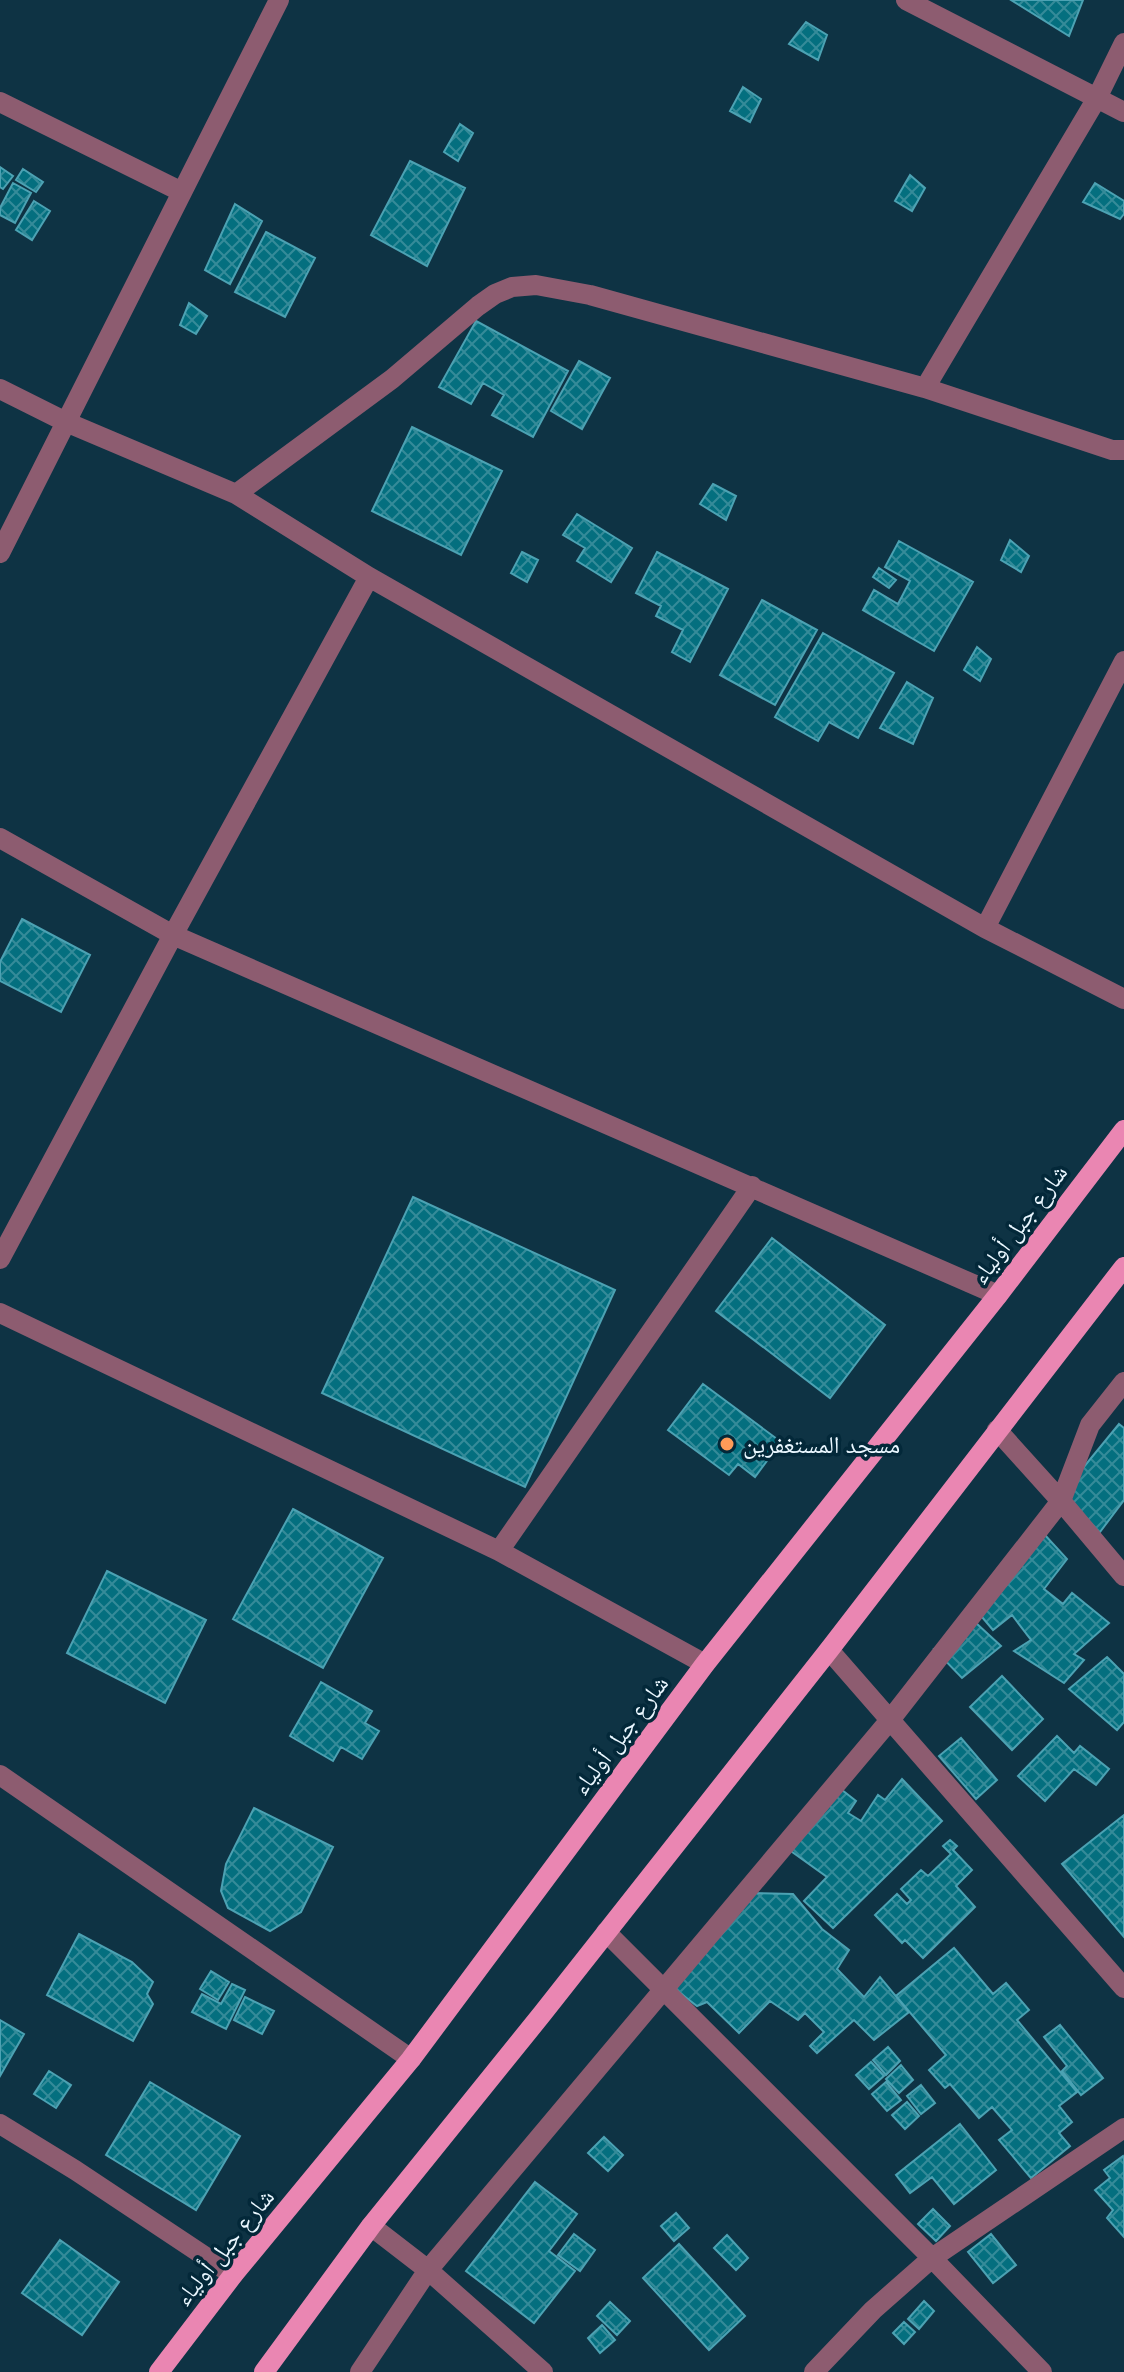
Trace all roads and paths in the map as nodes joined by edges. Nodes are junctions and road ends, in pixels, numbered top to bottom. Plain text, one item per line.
1 (279, 0) edge
2 (906, 0) edge
3 (1124, 43) edge
4 (1097, 98) junction
5 (0, 102) edge
6 (1124, 112) edge
7 (182, 192) junction
8 (925, 388) junction
9 (0, 389) edge
10 (66, 422) junction
11 (1124, 450) edge
12 (236, 494) junction
13 (0, 553) edge
14 (369, 577) junction
15 (1124, 661) edge
16 (0, 838) edge
17 (985, 928) junction
18 (173, 935) junction
19 (1124, 999) edge
20 (1124, 1130) edge
21 (752, 1186) junction
22 (0, 1259) edge
23 (1124, 1267) edge
24 (998, 1295) junction
25 (0, 1313) edge
26 (1124, 1382) edge
27 (997, 1430) junction
28 (1061, 1501) junction
29 (499, 1551) junction
30 (1124, 1576) edge
31 (829, 1650) junction
32 (705, 1664) junction
33 (890, 1720) junction
34 (0, 1775) edge
35 (606, 1932) junction
36 (1124, 1988) edge
37 (664, 1991) junction
38 (411, 2059) junction
39 (0, 2124) edge
40 (1124, 2128) edge
41 (371, 2226) junction
42 (932, 2258) junction
43 (428, 2270) junction
44 (233, 2275) junction
45 (159, 2372) edge
46 (264, 2372) edge
47 (360, 2372) edge
48 (543, 2372) edge
49 (814, 2372) edge
50 (1042, 2372) edge

1 - 7 street
2 - 4 street
3 - 4 street
4 - 6 street
4 - 8 street
5 - 7 street
7 - 10 street
8 - 11 street
8 - 12 street
9 - 10 street
10 - 12 street
10 - 13 street
12 - 14 street
14 - 17 street
14 - 18 street
15 - 17 street
16 - 18 street
17 - 19 street
18 - 21 street
18 - 22 street
20 - 24 main road, شارع جبل أولياء
21 - 24 street
21 - 29 street
23 - 27 main road
24 - 32 main road, شارع جبل أولياء
25 - 29 street
26 - 28 street
27 - 28 street
27 - 31 main road
28 - 30 street
28 - 33 street
29 - 32 street
31 - 33 street
31 - 35 main road
32 - 38 main road, شارع جبل أولياء
33 - 36 street
33 - 37 street
34 - 38 street
35 - 37 street
35 - 41 main road
37 - 42 street
37 - 43 street
38 - 44 main road, شارع جبل أولياء
39 - 44 street
40 - 42 street
41 - 43 street
41 - 46 main road
42 - 49 street
42 - 50 street
43 - 47 street
43 - 48 street
44 - 45 main road, شارع جبل أولياء

